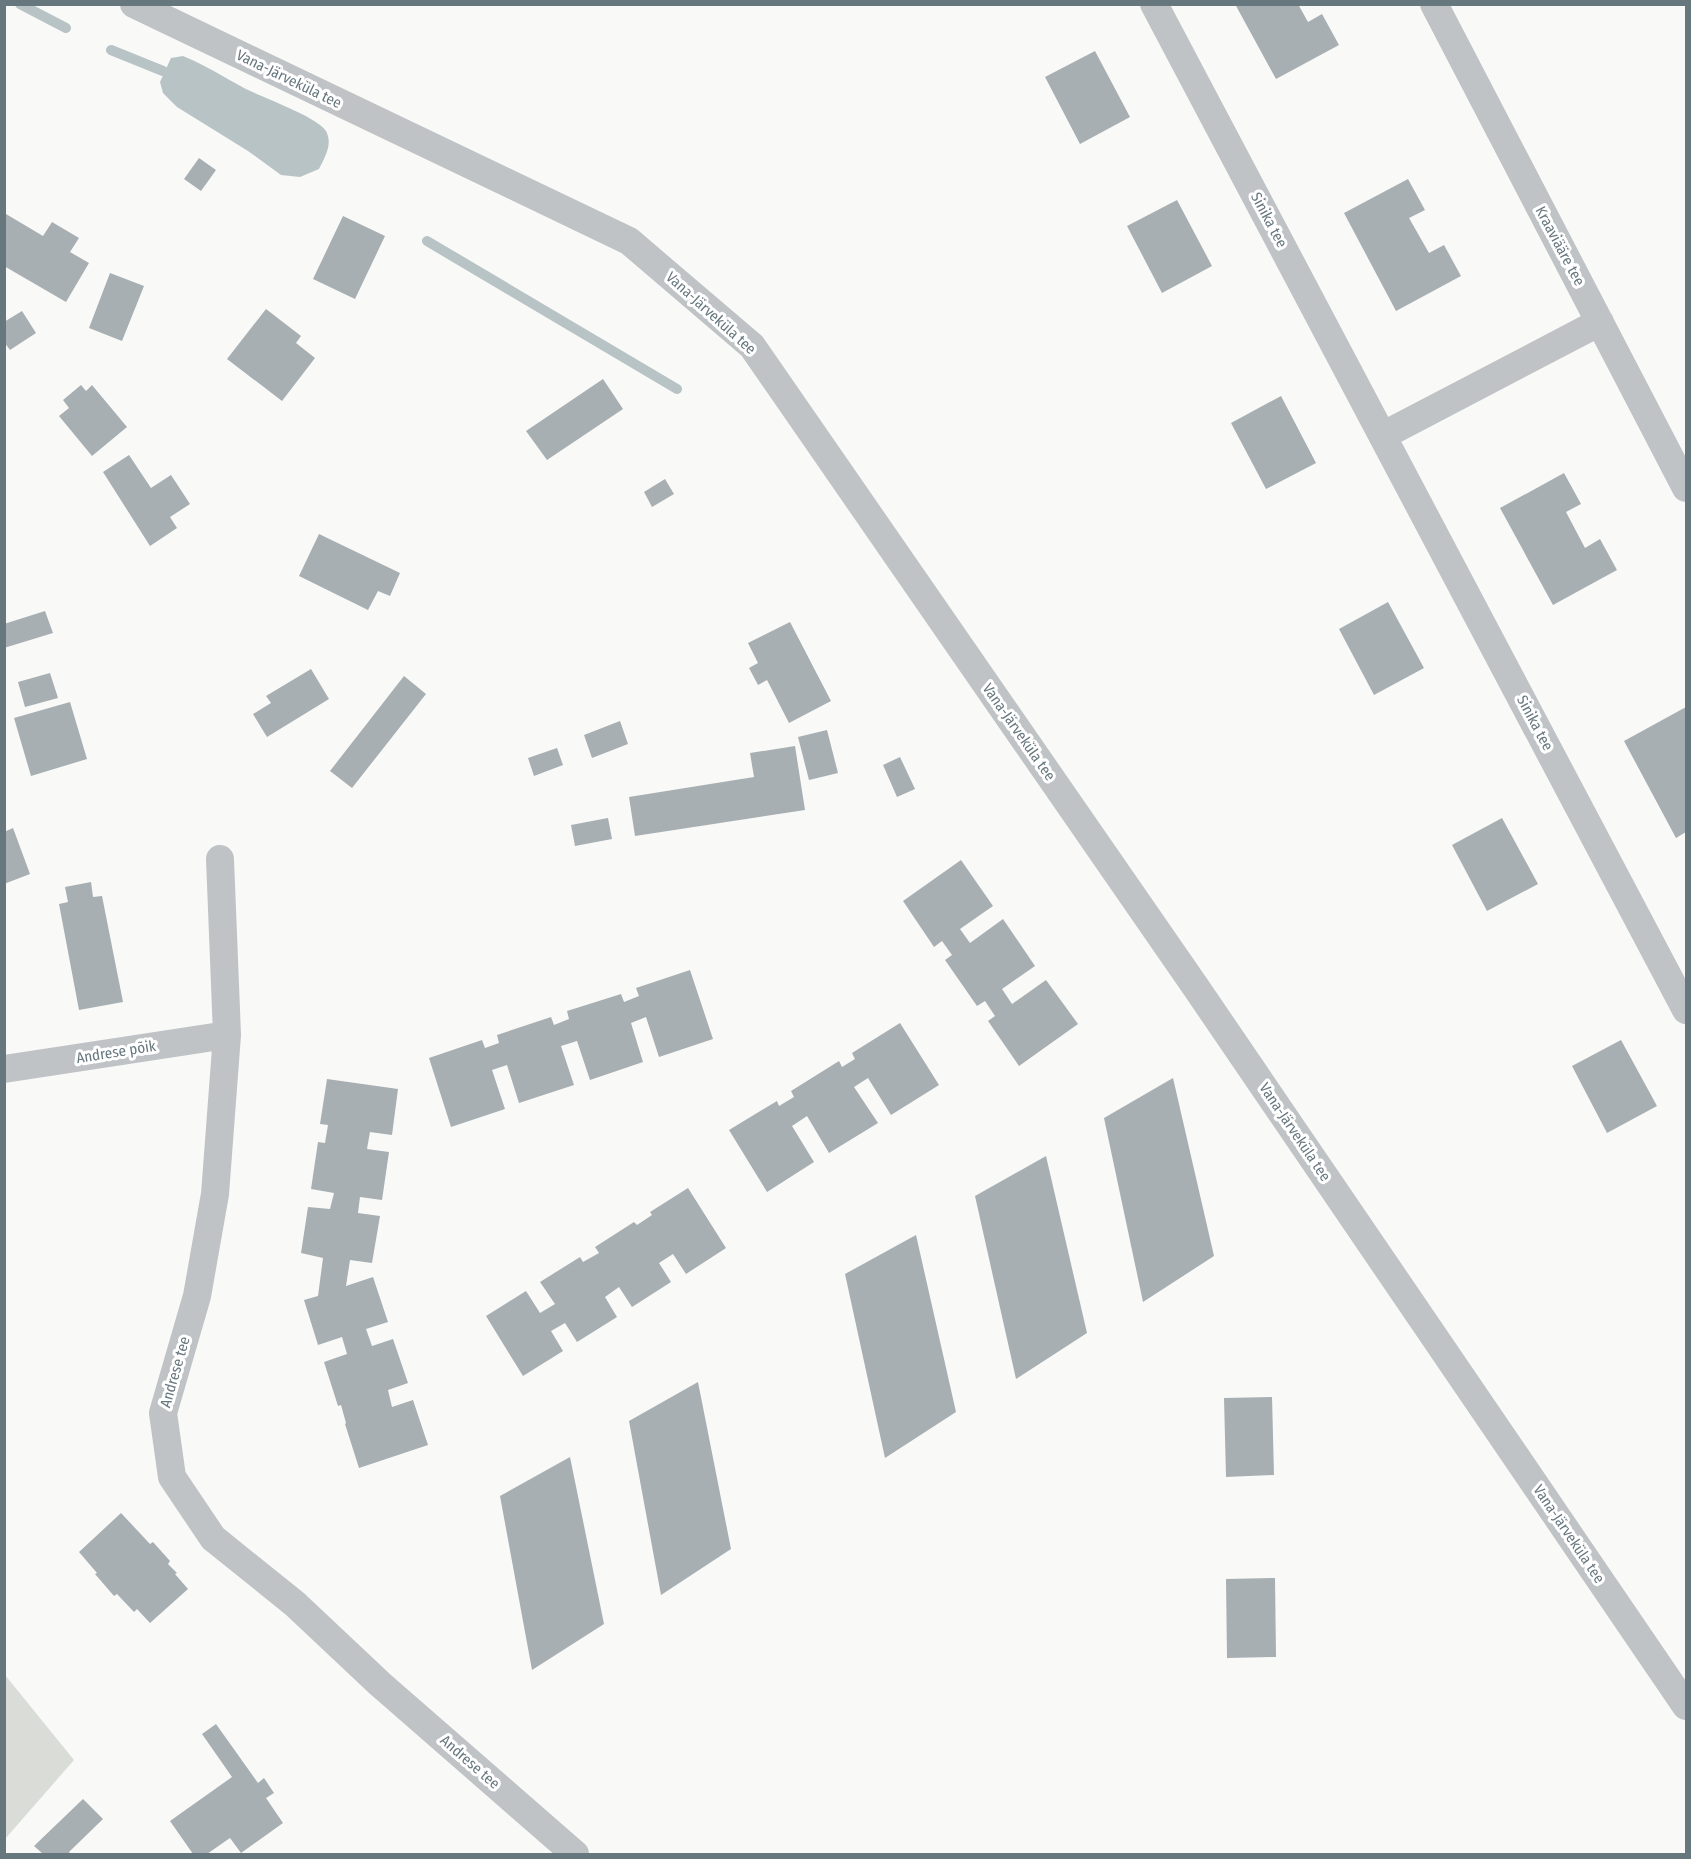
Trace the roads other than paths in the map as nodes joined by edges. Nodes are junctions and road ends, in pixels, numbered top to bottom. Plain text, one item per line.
1 (134, 4) edge
2 (1155, 4) edge
3 (1434, 4) edge
4 (1600, 322) junction
5 (1384, 435) junction
6 (1686, 488) edge
7 (220, 859) dead end
8 (1686, 1010) edge
9 (227, 1035) junction
10 (4, 1069) edge
11 (1686, 1706) edge
12 (575, 1854) edge

1 - 11 street, Vana-Järveküla tee
2 - 5 street, Sinika tee
3 - 4 street, Kraaviääre tee
4 - 5 street
4 - 6 street, Kraaviääre tee
5 - 8 street, Sinika tee
7 - 9 street, Andrese tee
9 - 10 street, Andrese põik
9 - 12 street, Andrese tee

